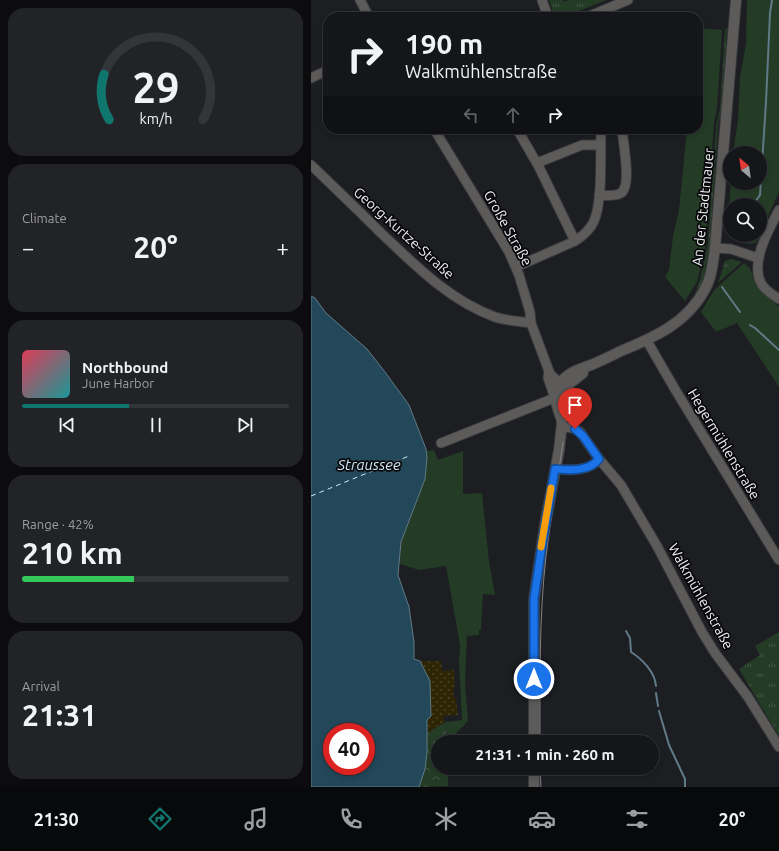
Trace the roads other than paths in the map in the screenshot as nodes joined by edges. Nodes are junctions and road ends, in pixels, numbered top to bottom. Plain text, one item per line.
1 (360, 0) edge
2 (542, 0) edge
3 (627, 0) edge
4 (736, 0) edge
5 (366, 12) edge
6 (546, 12) edge
7 (599, 12) edge
8 (323, 72) edge
9 (311, 78) edge
10 (437, 134) edge
11 (520, 134) edge
12 (601, 134) edge
13 (622, 134) edge
14 (601, 145) junction
15 (537, 163) junction
16 (311, 165) edge
17 (599, 195) junction
18 (779, 210) edge
19 (575, 241) junction
20 (715, 248) junction
21 (758, 258) junction
22 (516, 267) junction
23 (779, 299) edge
24 (531, 323) junction
25 (647, 341) junction
26 (592, 365) junction
27 (549, 370) junction
28 (560, 383) junction
29 (559, 396) junction
30 (562, 424) junction
31 (441, 443) dead end
32 (599, 459) junction
33 (555, 469) junction
34 (779, 560) edge
35 (534, 735) edge
36 (779, 747) edge
37 (534, 775) edge
38 (534, 787) edge

1 - 5 street
2 - 6 street
3 - 7 street
4 - 20 street, An der Stadtmauer
8 - 9 street
10 - 22 street, Große Straße
11 - 15 street
12 - 14 street
13 - 17 street
14 - 15 street
14 - 17 street
15 - 19 street
16 - 24 street, Georg-Kurtze-Straße
17 - 19 street
18 - 21 street
19 - 22 street
20 - 21 street
20 - 25 street, An der Stadtmauer
21 - 23 street
22 - 24 street, Große Straße
24 - 27 street, Große Straße
25 - 26 street, An der Stadtmauer
25 - 34 street, Hegermühlenstraße
26 - 28 street
26 - 29 street
27 - 28 street, Große Straße
27 - 29 street, Große Straße
28 - 29 street
29 - 30 street
29 - 31 street
30 - 32 street, Walkmühlenstraße
30 - 33 street
32 - 33 street
32 - 36 street, Walkmühlenstraße
33 - 35 street
37 - 38 street

